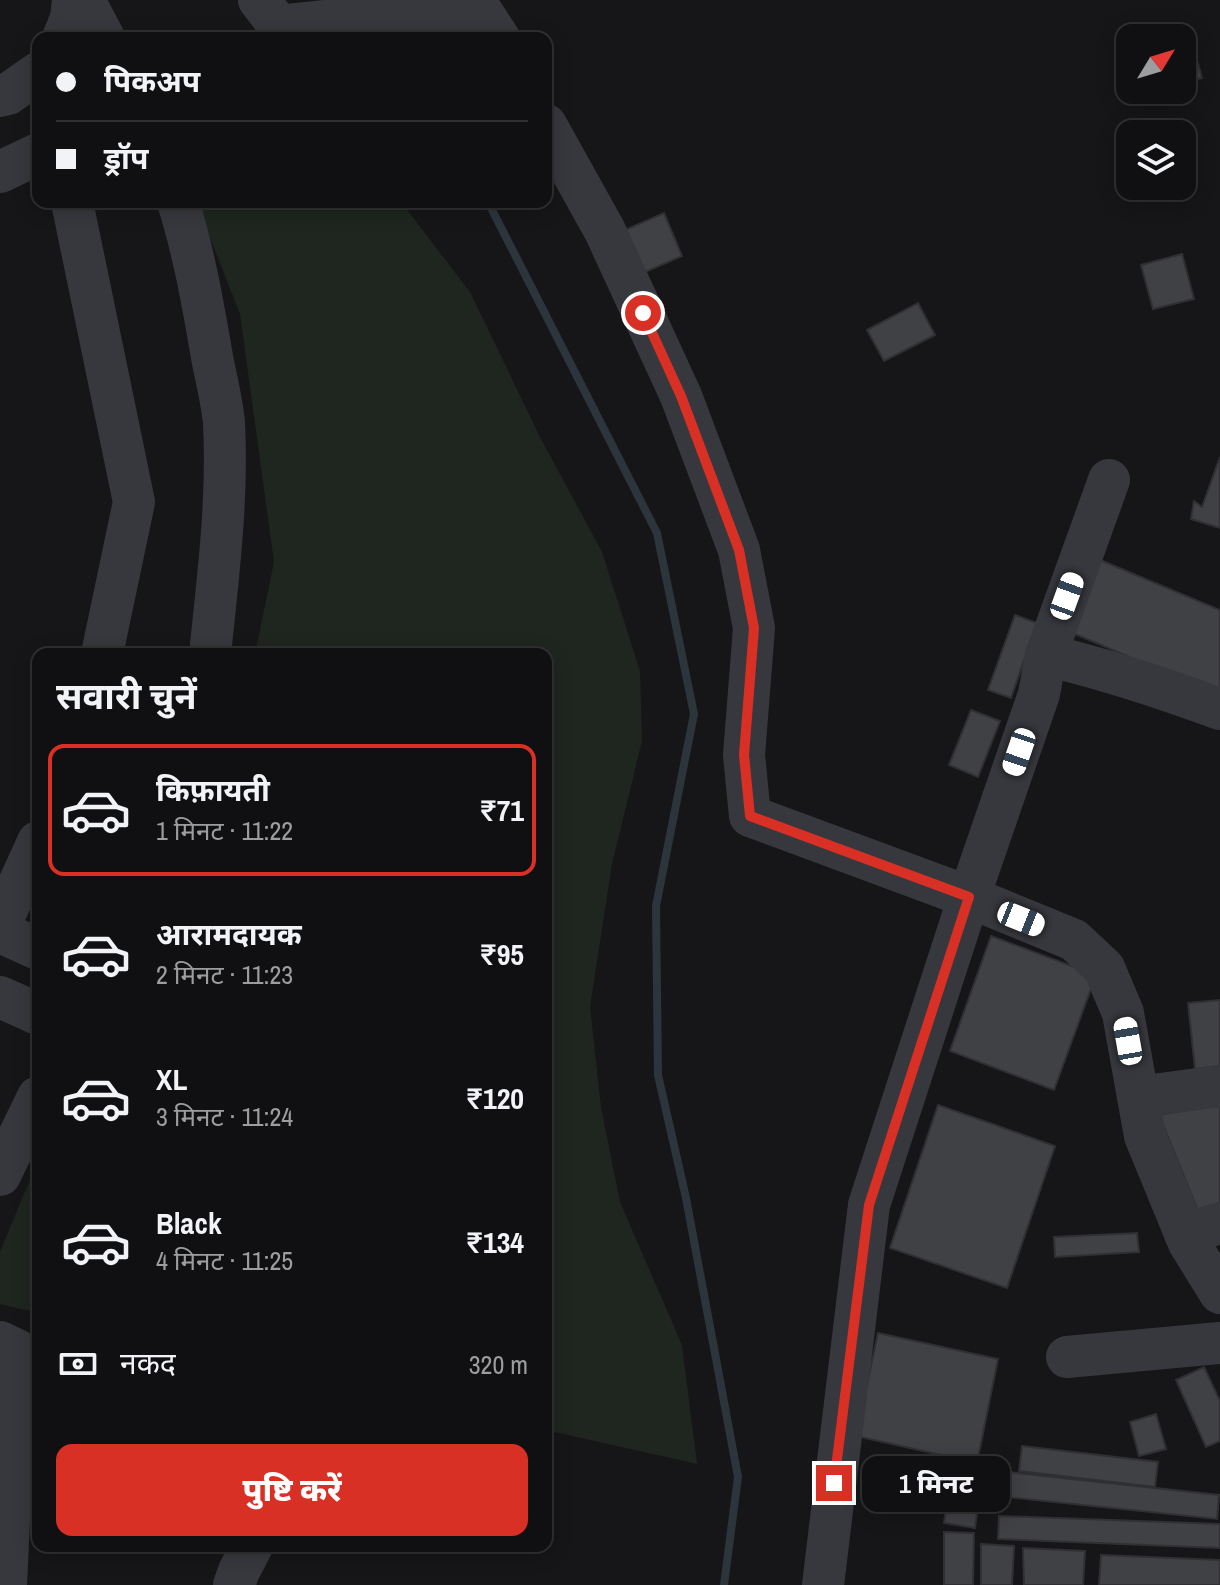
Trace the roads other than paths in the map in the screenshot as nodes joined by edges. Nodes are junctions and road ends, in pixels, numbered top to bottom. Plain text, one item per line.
1 (73, 0) edge
2 (84, 0) edge
3 (259, 0) edge
4 (65, 32) edge
5 (101, 32) edge
6 (495, 32) edge
7 (552, 136) edge
8 (32, 157) edge
9 (0, 172) edge
10 (73, 208) edge
11 (180, 208) edge
12 (1109, 480) dead end
13 (103, 648) edge
14 (211, 648) edge
15 (1046, 655) junction
16 (1220, 709) edge
17 (32, 855) edge
18 (969, 897) junction
19 (0, 925) edge
20 (0, 932) edge
21 (32, 946) edge
22 (0, 997) edge
23 (32, 1011) edge
24 (1220, 1086) edge
25 (1138, 1097) junction
26 (32, 1109) edge
27 (0, 1175) edge
28 (1202, 1228) edge
29 (1220, 1293) edge
30 (1220, 1343) edge
31 (18, 1348) edge
32 (1067, 1357) dead end
33 (249, 1552) edge
34 (6, 1585) edge
35 (234, 1585) edge
36 (823, 1585) edge

1 - 4 street
2 - 5 street
3 - 6 street
7 - 18 street
8 - 9 street
10 - 13 street
11 - 14 street
12 - 15 street
15 - 16 street
15 - 18 street
17 - 19 street
18 - 25 street
18 - 36 street
20 - 21 street
22 - 23 street
24 - 25 street
25 - 28 street
26 - 27 street
28 - 29 street
30 - 32 street
31 - 34 street
33 - 35 street

